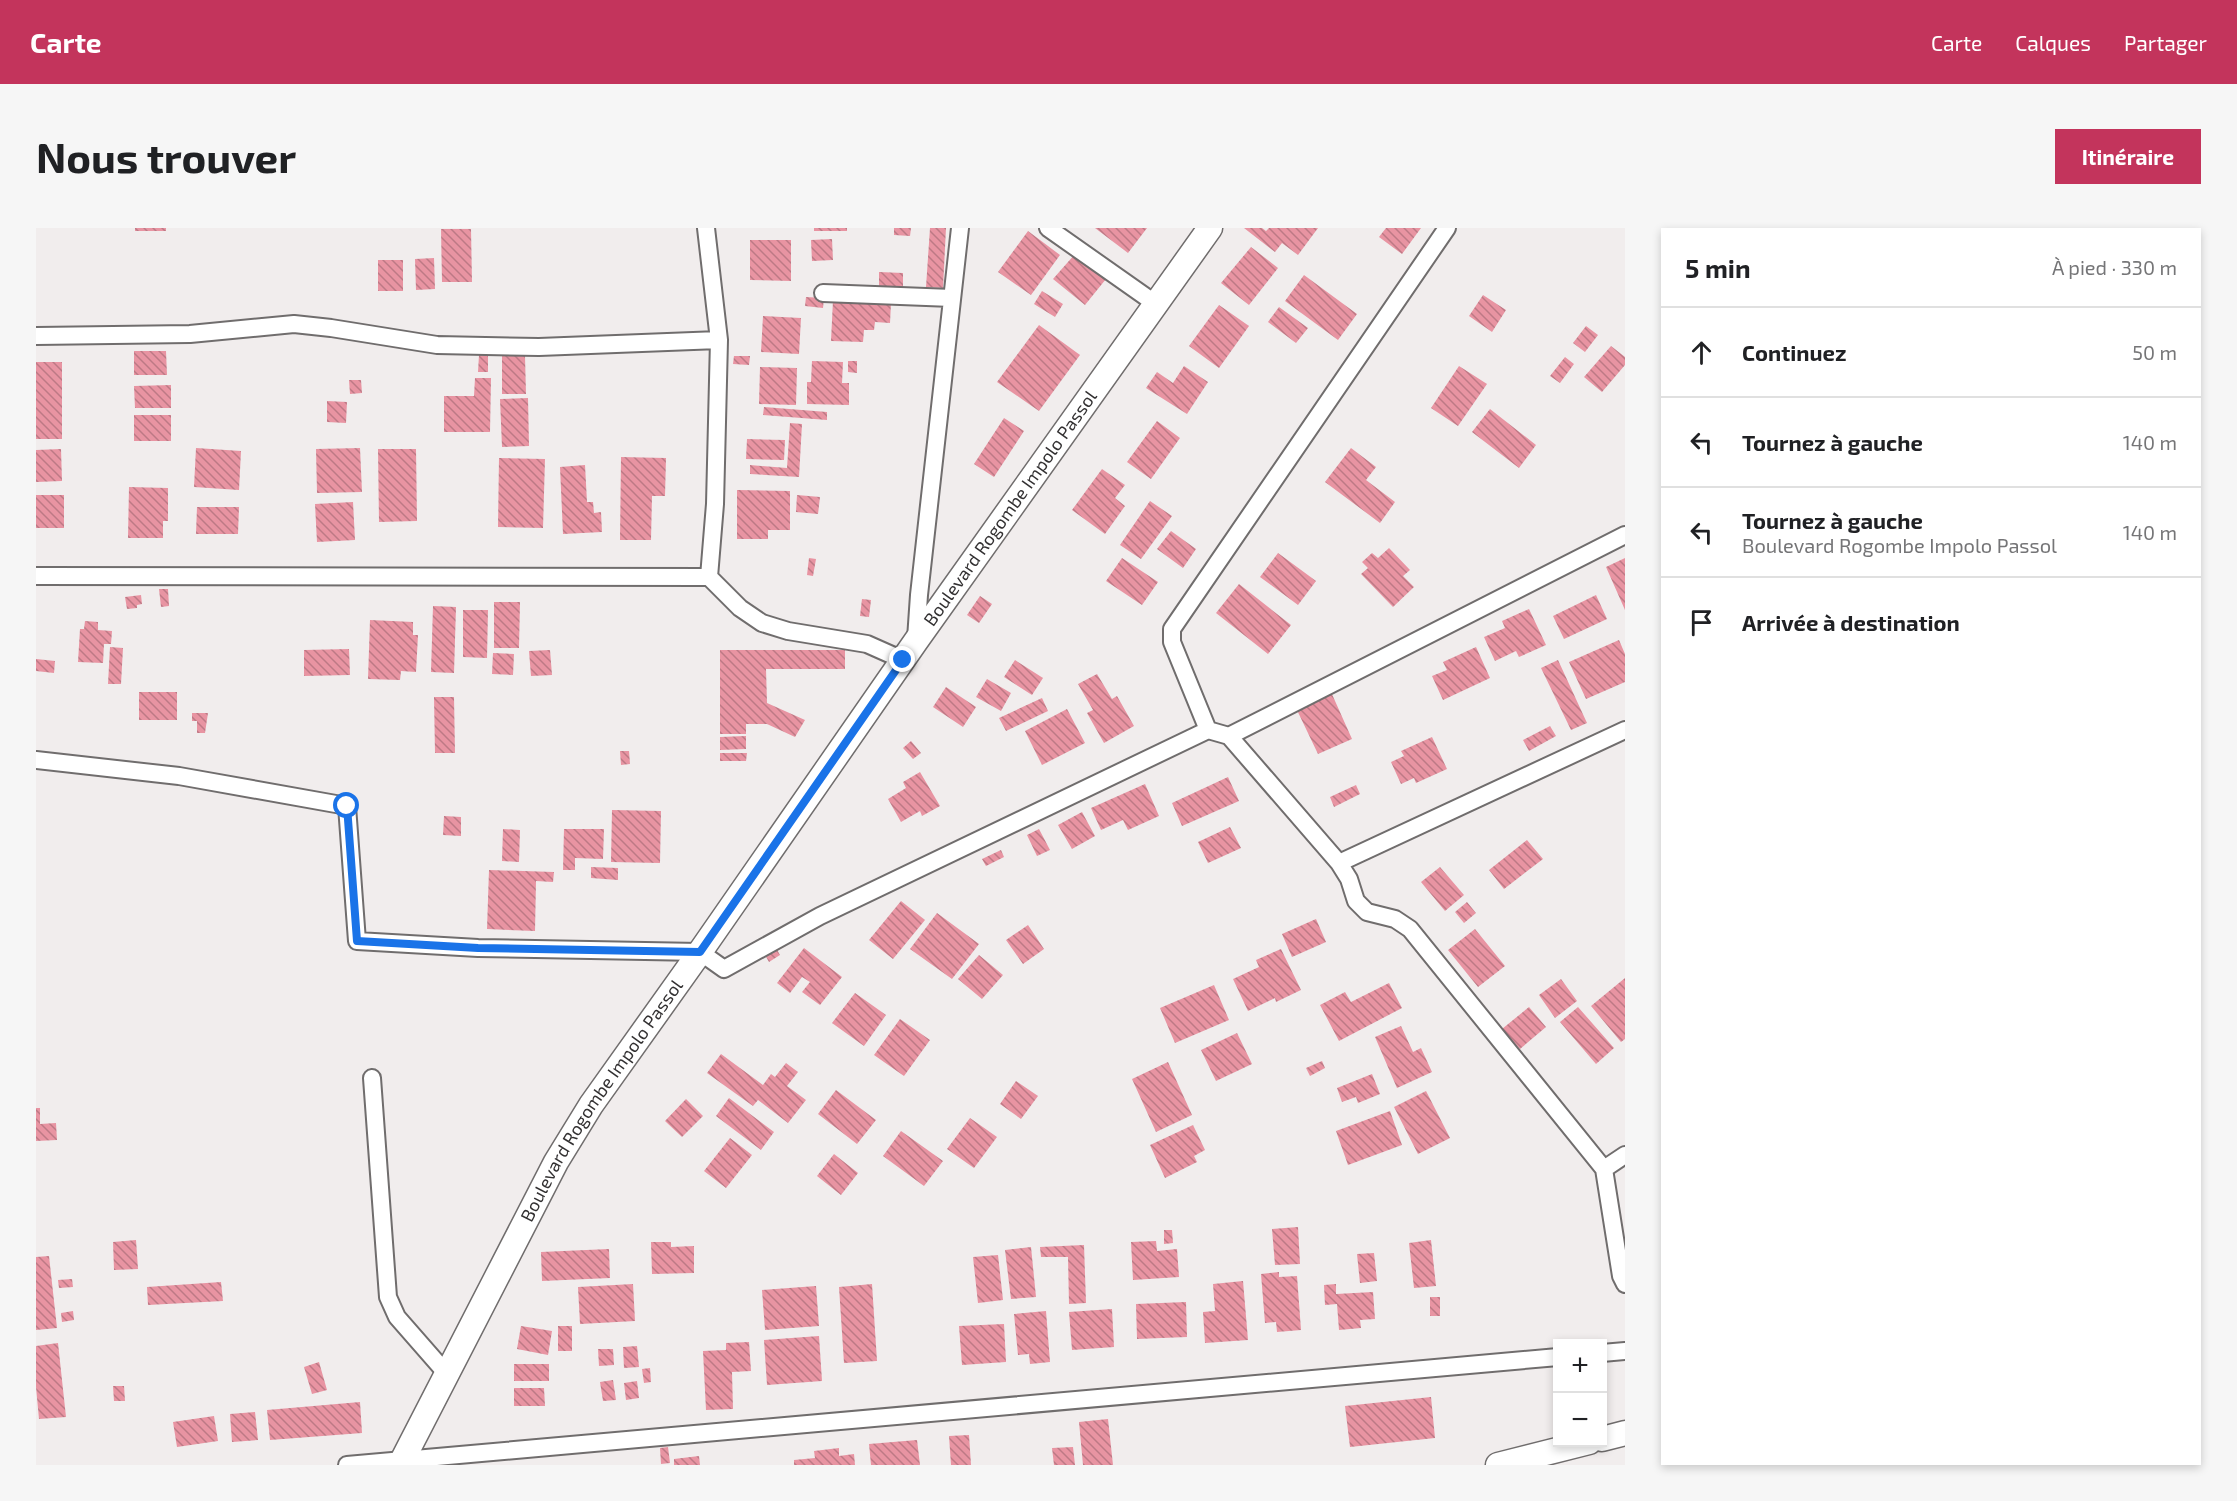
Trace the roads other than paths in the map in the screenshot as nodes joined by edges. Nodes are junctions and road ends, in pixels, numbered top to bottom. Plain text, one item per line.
1 (706, 228) edge
2 (960, 228) edge
3 (1048, 228) edge
4 (1210, 228) edge
5 (1447, 228) edge
6 (823, 293) dead end
7 (952, 298) junction
8 (1156, 304) junction
9 (36, 336) edge
10 (719, 340) junction
11 (1625, 535) edge
12 (36, 576) edge
13 (709, 577) junction
14 (910, 650) junction
15 (1208, 730) junction
16 (1625, 730) edge
17 (1228, 736) junction
18 (36, 760) edge
19 (1339, 863) junction
20 (700, 952) junction
21 (372, 1078) dead end
22 (1625, 1155) edge
23 (1604, 1169) junction
24 (1625, 1284) edge
25 (1625, 1351) edge
26 (1607, 1353) edge
27 (1553, 1357) edge
28 (446, 1373) junction
29 (1625, 1433) edge
30 (1607, 1438) edge
31 (1572, 1447) edge
32 (401, 1463) edge
33 (347, 1465) edge
34 (1498, 1465) edge

1 - 10 street
2 - 7 street
3 - 8 street
4 - 8 street, Boulevard Rogombe Impolo Passol
5 - 15 street
6 - 7 street
7 - 14 street
8 - 14 street, Boulevard Rogombe Impolo Passol
9 - 10 street
10 - 13 street
11 - 17 street
12 - 13 street
13 - 14 street
14 - 20 street, Boulevard Rogombe Impolo Passol
15 - 17 street
15 - 20 street
16 - 19 street
17 - 19 street
18 - 20 street
19 - 23 street
20 - 28 street, Boulevard Rogombe Impolo Passol
21 - 28 street
22 - 23 street
23 - 24 street
25 - 26 street
27 - 32 street
28 - 32 street, Boulevard Rogombe Impolo Passol
29 - 30 street
31 - 34 street
32 - 33 street

